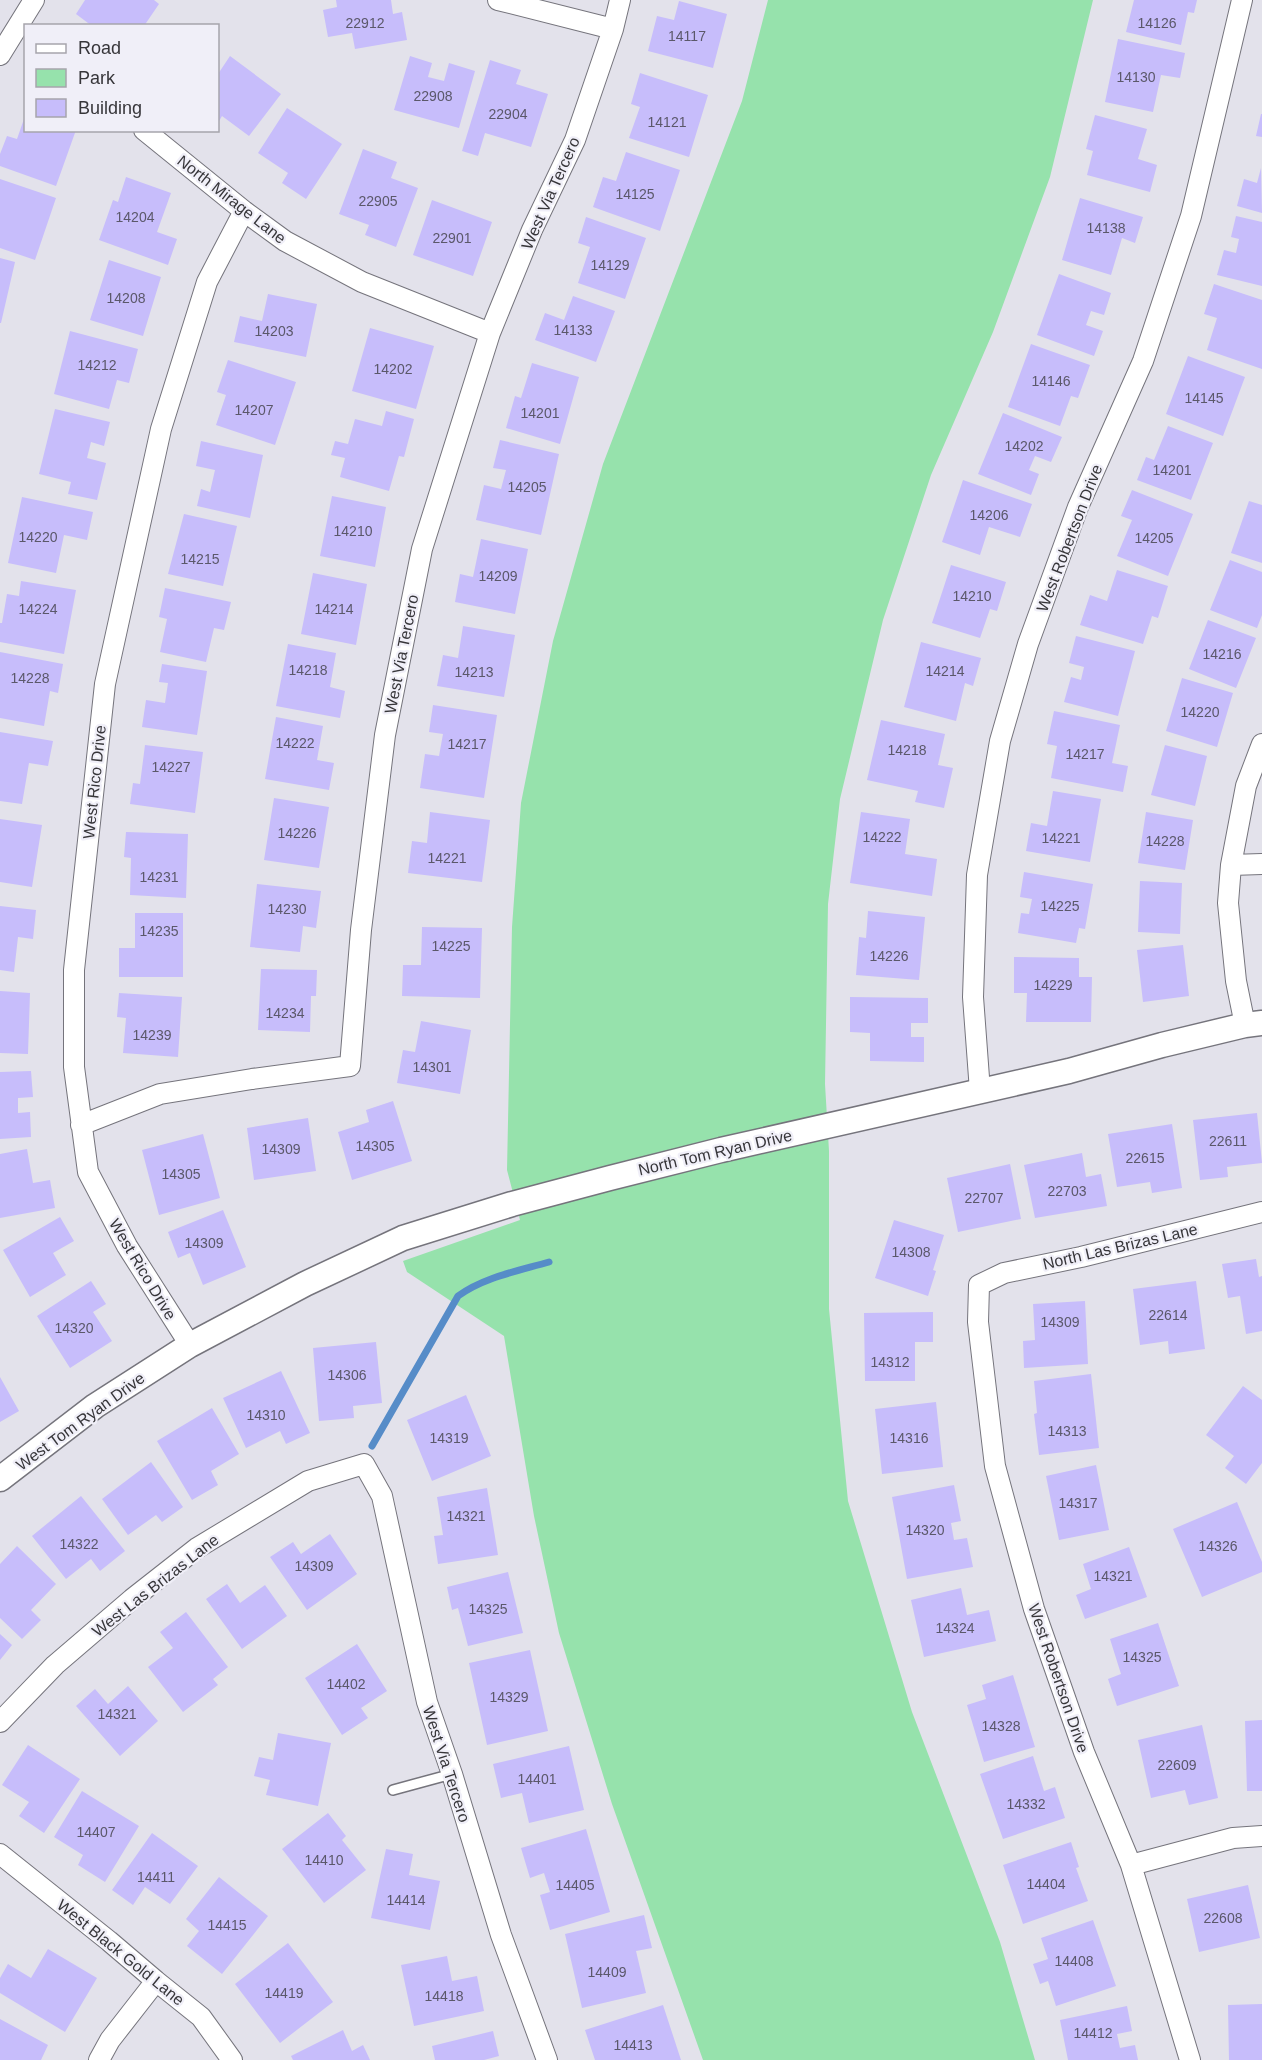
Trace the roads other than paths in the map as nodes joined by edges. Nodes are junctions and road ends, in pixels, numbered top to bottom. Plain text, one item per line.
1 (34, 0) edge
2 (498, 0) edge
3 (620, 0) edge
4 (1242, 0) edge
5 (24, 24) edge
6 (613, 29) junction
7 (20, 35) edge
8 (0, 55) edge
9 (146, 132) edge
10 (244, 211) junction
11 (490, 333) junction
12 (1262, 744) edge
13 (1262, 864) edge
14 (1231, 865) junction
15 (1254, 1024) edge
16 (980, 1091) junction
17 (81, 1125) junction
18 (1262, 1212) edge
19 (979, 1285) joint
20 (190, 1345) junction
21 (364, 1464) joint
22 (0, 1479) edge
23 (0, 1722) edge
24 (452, 1774) junction
25 (393, 1790) dead end
26 (1262, 1836) edge
27 (0, 1854) edge
28 (1131, 1865) junction
29 (156, 1982) junction
30 (99, 2060) edge
31 (232, 2060) edge
32 (547, 2060) edge
33 (1190, 2060) edge

1 - 5 street
2 - 6 street
3 - 6 street, West Via Tercero
4 - 16 street, West Robertson Drive
6 - 11 street, West Via Tercero
7 - 8 street
9 - 10 street, North Mirage Lane
10 - 11 street, North Mirage Lane
10 - 17 street, West Rico Drive
11 - 17 street, West Via Tercero
12 - 14 street
13 - 14 street
14 - 15 street
15 - 16 street, North Tom Ryan Drive
16 - 20 street, North Tom Ryan Drive
17 - 20 street, West Rico Drive
18 - 19 street, North Las Brizas Lane
19 - 28 street, West Robertson Drive
20 - 22 street, West Tom Ryan Drive
21 - 23 street, West Las Brizas Lane
21 - 24 street, West Via Tercero
24 - 25 lane
24 - 32 street, West Via Tercero
26 - 28 street
27 - 29 street, West Black Gold Lane
28 - 33 street, West Robertson Drive
29 - 30 street
29 - 31 street, West Black Gold Lane

